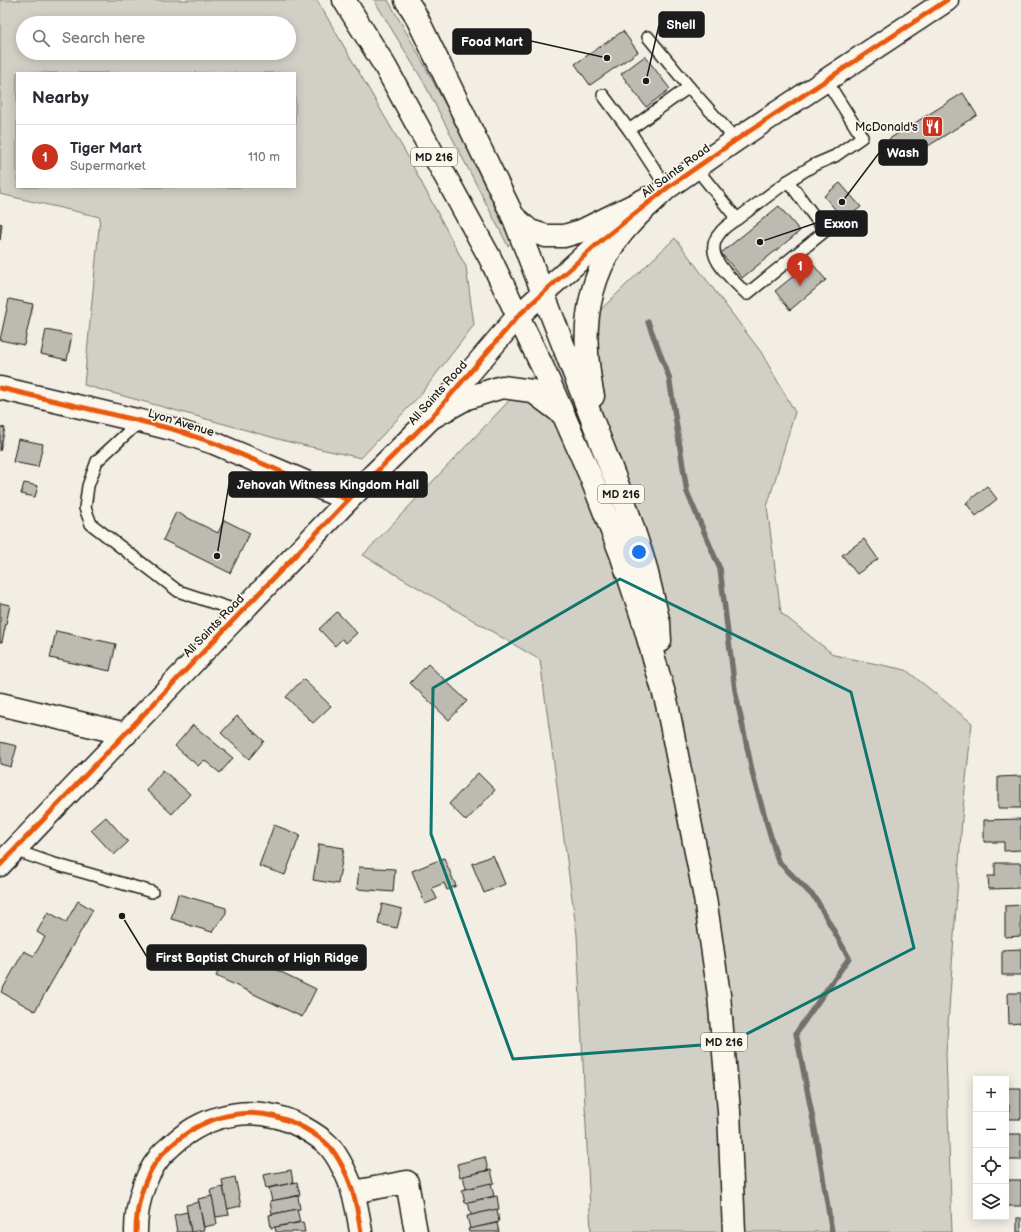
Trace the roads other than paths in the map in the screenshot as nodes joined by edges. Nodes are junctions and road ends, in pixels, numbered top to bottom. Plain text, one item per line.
1 (344, 0) edge
2 (406, 0) edge
3 (947, 0) edge
4 (648, 37) dead end
5 (826, 80) junction
6 (689, 88) junction
7 (603, 95) dead end
8 (629, 130) junction
9 (736, 140) junction
10 (696, 168) junction
11 (788, 181) junction
12 (667, 188) junction
13 (513, 216) junction
14 (737, 219) junction
15 (544, 293) junction
16 (518, 316) junction
17 (0, 388) edge
18 (565, 416) junction
19 (431, 418) junction
20 (140, 421) junction
21 (348, 500) junction
22 (625, 504) junction
23 (241, 612) junction
24 (0, 704) edge
25 (667, 704) junction
26 (126, 734) junction
27 (7, 857) edge
28 (152, 892) dead end
29 (353, 1192) junction
30 (136, 1232) edge
31 (361, 1232) edge
32 (416, 1232) edge
33 (734, 1232) edge

1 - 16 main road, MD 216
2 - 13 main road, MD 216
3 - 5 main road, All Saints Road
4 - 6 lane
5 - 9 main road, All Saints Road
5 - 11 lane
6 - 8 lane
6 - 9 lane
7 - 8 lane
8 - 12 lane
9 - 10 main road, All Saints Road
10 - 12 main road, All Saints Road
10 - 14 lane
11 - 14 lane
11 - 14 lane
12 - 13 main road
12 - 15 main road, All Saints Road
12 - 22 main road
13 - 15 main road, MD 216
15 - 16 main road, All Saints Road
15 - 22 main road, MD 216
16 - 18 main road, MD 216
16 - 19 main road, All Saints Road
17 - 20 main road, Lyon Avenue
18 - 19 main road
18 - 25 main road, MD 216
19 - 21 main road, All Saints Road
20 - 21 main road, Lyon Avenue
20 - 23 lane
21 - 23 main road, All Saints Road
22 - 25 main road, MD 216
23 - 26 main road, All Saints Road
24 - 26 main road
25 - 33 main road, MD 216
26 - 27 main road, All Saints Road
27 - 28 lane
29 - 30 main road
29 - 31 main road
29 - 32 main road

